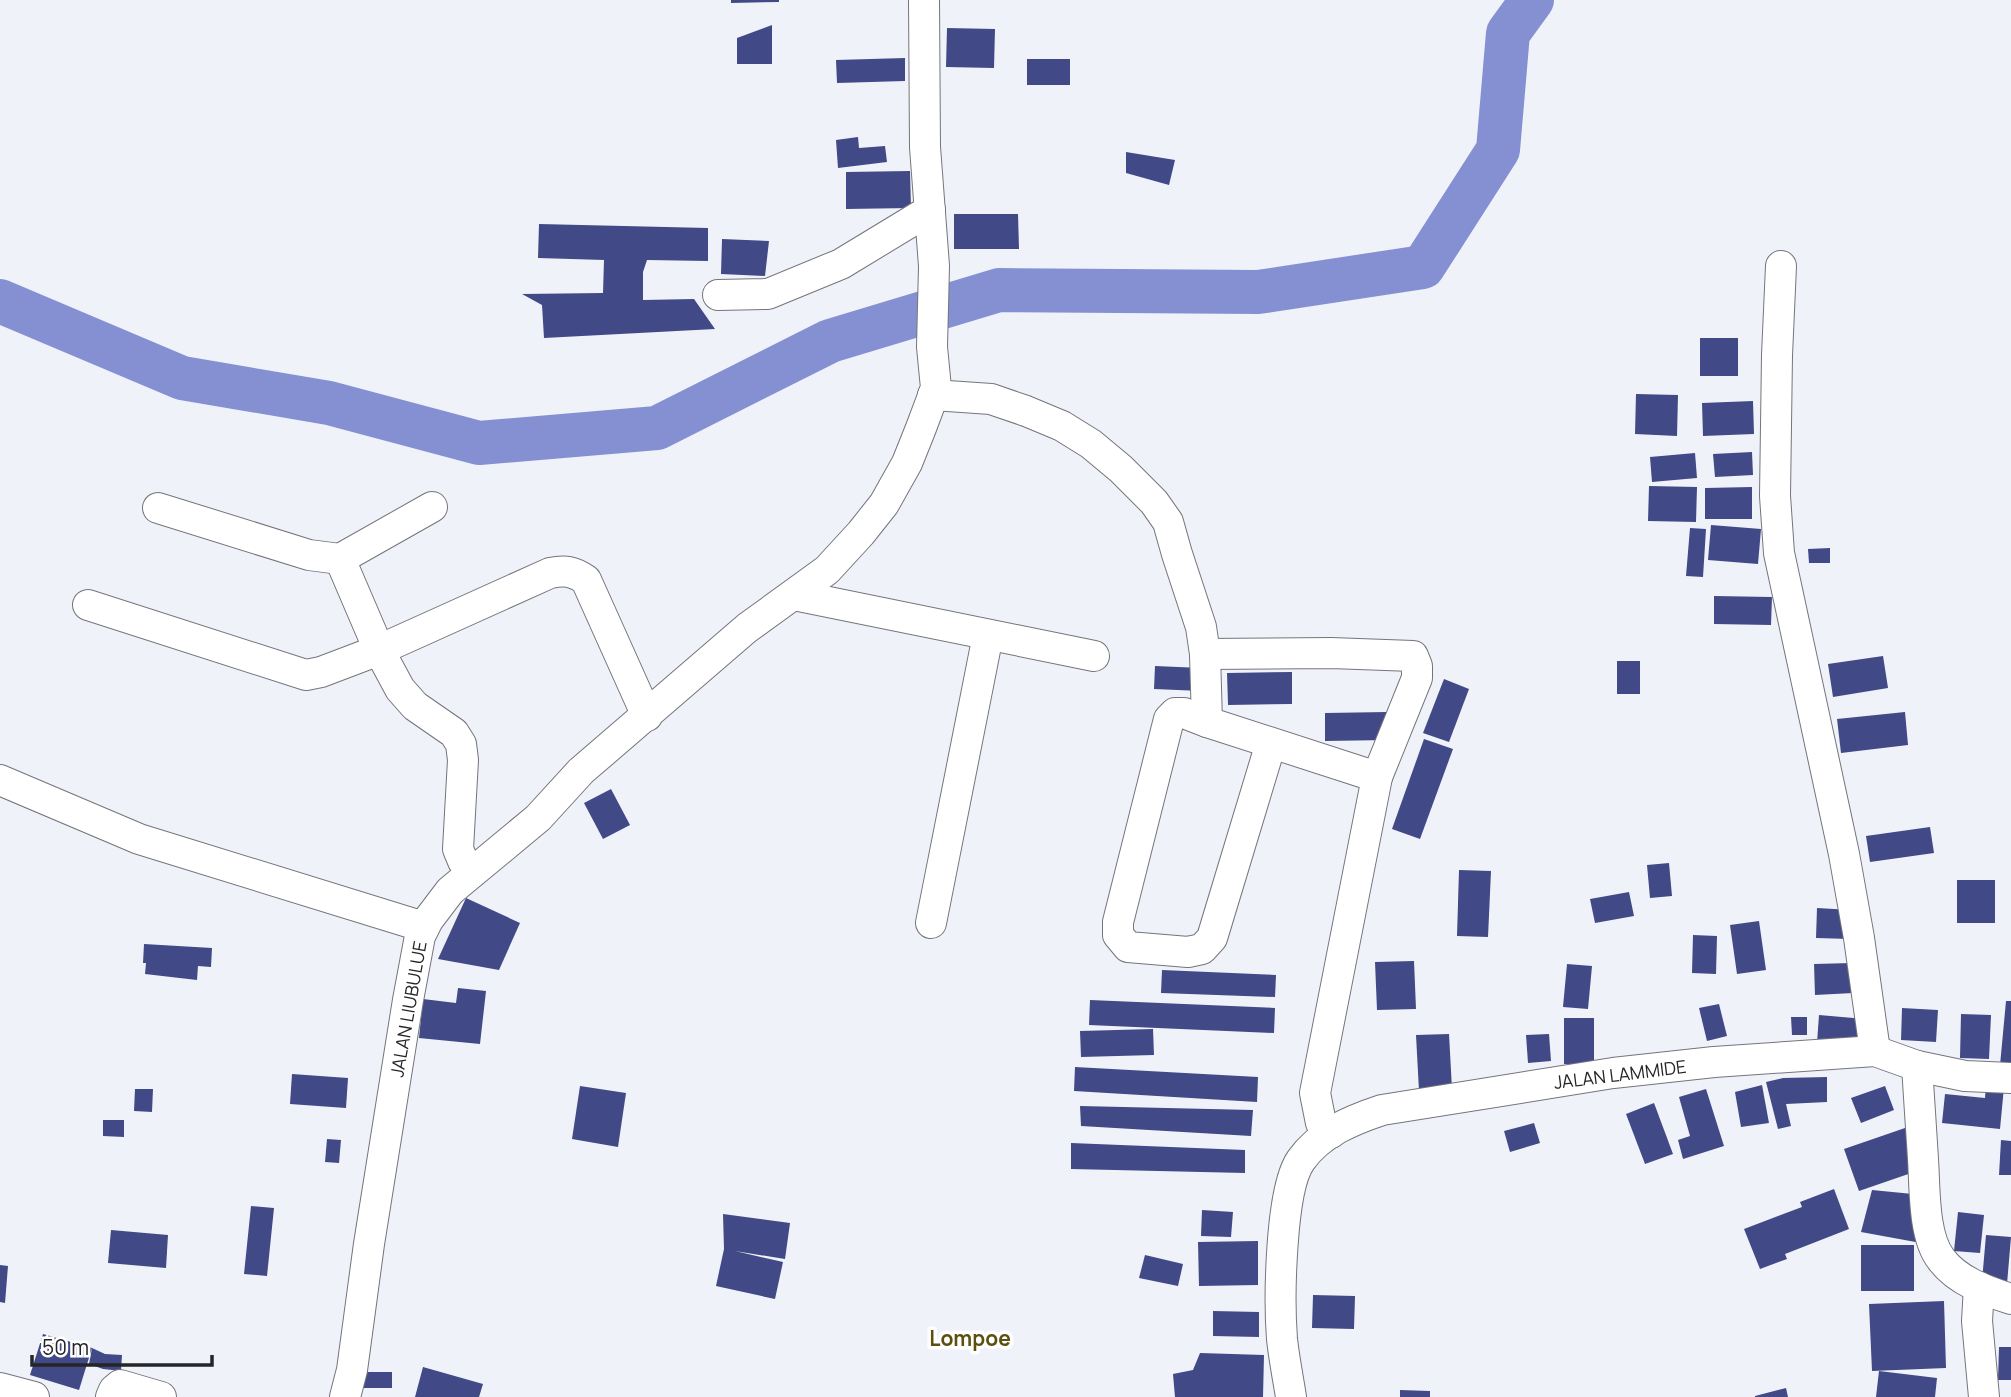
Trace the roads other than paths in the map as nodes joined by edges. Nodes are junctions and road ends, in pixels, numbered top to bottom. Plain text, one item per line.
1 (924, 0) edge
2 (930, 210) junction
3 (1781, 266) dead end
4 (718, 295) dead end
5 (933, 396) junction
6 (432, 507) dead end
7 (158, 508) dead end
8 (340, 559) junction
9 (794, 595) junction
10 (88, 605) dead end
11 (988, 635) junction
12 (379, 650) junction
13 (1205, 654) junction
14 (1094, 656) dead end
15 (646, 716) junction
16 (1207, 722) junction
17 (1271, 743) junction
18 (1377, 777) junction
19 (0, 780) edge
20 (471, 873) junction
21 (931, 923) dead end
22 (424, 927) junction
23 (1875, 1051) junction
24 (1917, 1066) junction
25 (2011, 1078) edge
26 (1331, 1133) junction
27 (1979, 1287) junction
28 (2011, 1299) edge
29 (0, 1388) edge
30 (34, 1397) edge
31 (111, 1397) edge
32 (161, 1397) edge
33 (345, 1397) edge
34 (1291, 1397) edge
35 (1983, 1397) edge

1 - 2 street
2 - 4 street
2 - 5 street
3 - 23 street
5 - 9 street, JALAN LIUBULUE
5 - 13 street
6 - 8 street
7 - 8 street
8 - 12 street
9 - 11 street
9 - 15 street, JALAN LIUBULUE
10 - 12 street
11 - 14 street
11 - 21 street
12 - 15 street
12 - 20 street
13 - 16 street
13 - 18 street
15 - 20 street, JALAN LIUBULUE
16 - 17 street
16 - 17 street
17 - 18 street
18 - 26 street
19 - 22 street
20 - 22 street, JALAN LIUBULUE
22 - 33 street, JALAN LIUBULUE
23 - 24 street, JALAN LAMMIDE
23 - 26 street, JALAN LAMMIDE
24 - 25 street, JALAN LAMMIDE
24 - 27 street
26 - 34 street, JALAN LAMMIDE
27 - 28 street
27 - 35 street
29 - 30 street
31 - 32 street

